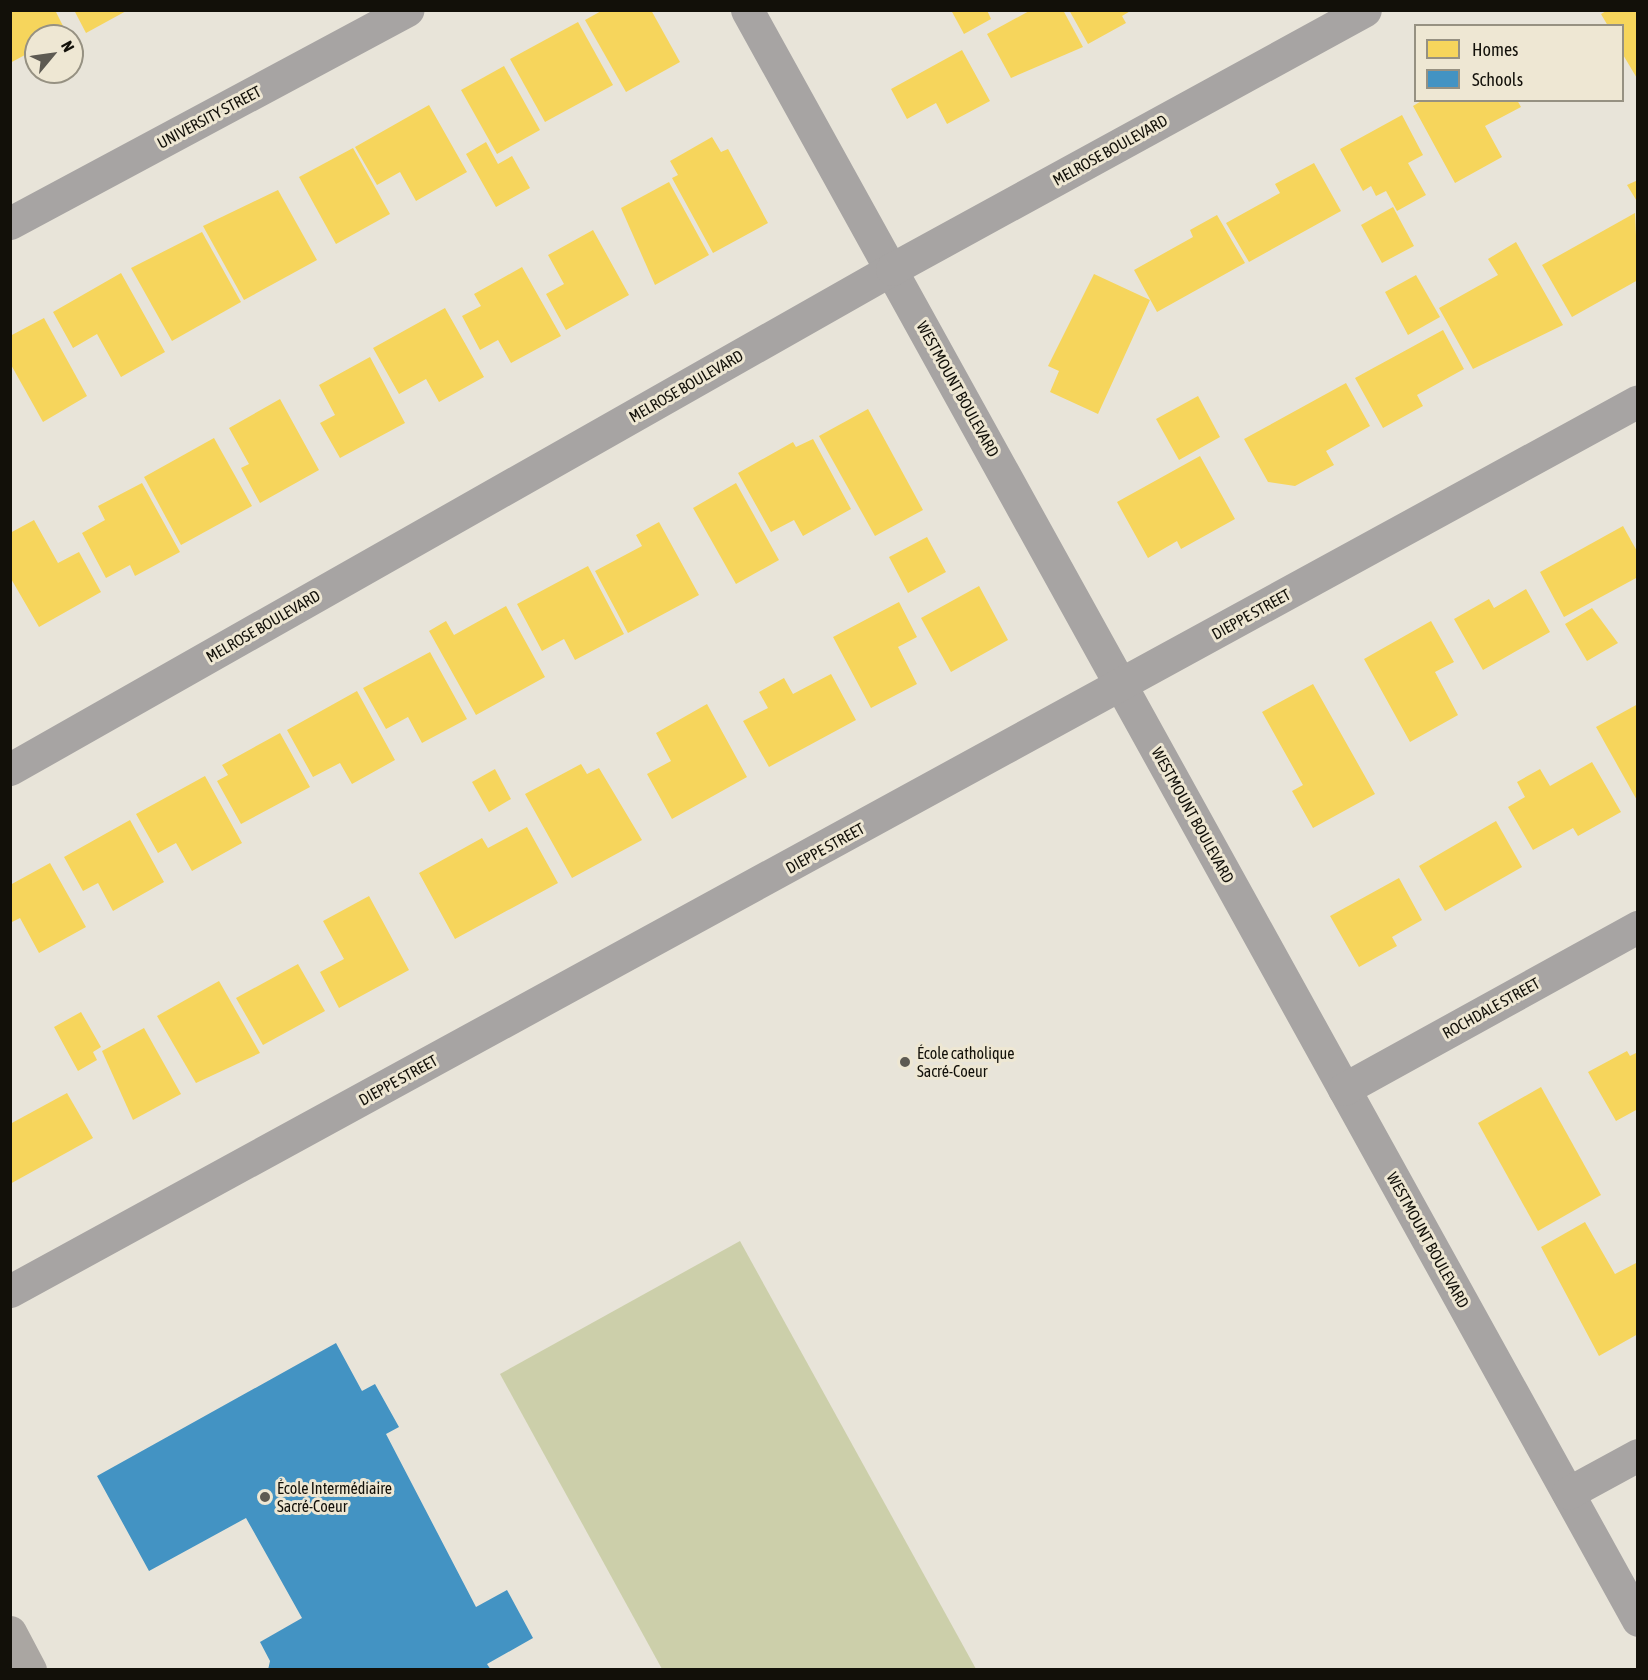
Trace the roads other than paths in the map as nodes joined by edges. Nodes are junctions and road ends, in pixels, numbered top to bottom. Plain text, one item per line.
1 (408, 10) edge
2 (747, 10) edge
3 (1365, 10) edge
4 (10, 223) edge
5 (892, 269) junction
6 (1638, 401) edge
7 (1122, 686) junction
8 (10, 769) edge
9 (1638, 927) edge
10 (1344, 1089) junction
11 (10, 1291) edge
12 (1638, 1455) edge
13 (1568, 1494) junction
14 (1638, 1620) edge
15 (10, 1632) edge
16 (30, 1670) edge

1 - 4 street, UNIVERSITY STREET
2 - 5 street, WESTMOUNT BOULEVARD
3 - 5 street, MELROSE BOULEVARD
5 - 7 street, WESTMOUNT BOULEVARD
5 - 8 street, MELROSE BOULEVARD
6 - 7 street, DIEPPE STREET
7 - 10 street, WESTMOUNT BOULEVARD
7 - 11 street, DIEPPE STREET
9 - 10 street, ROCHDALE STREET
10 - 13 street, WESTMOUNT BOULEVARD
12 - 13 street
13 - 14 street, WESTMOUNT BOULEVARD
15 - 16 main road

